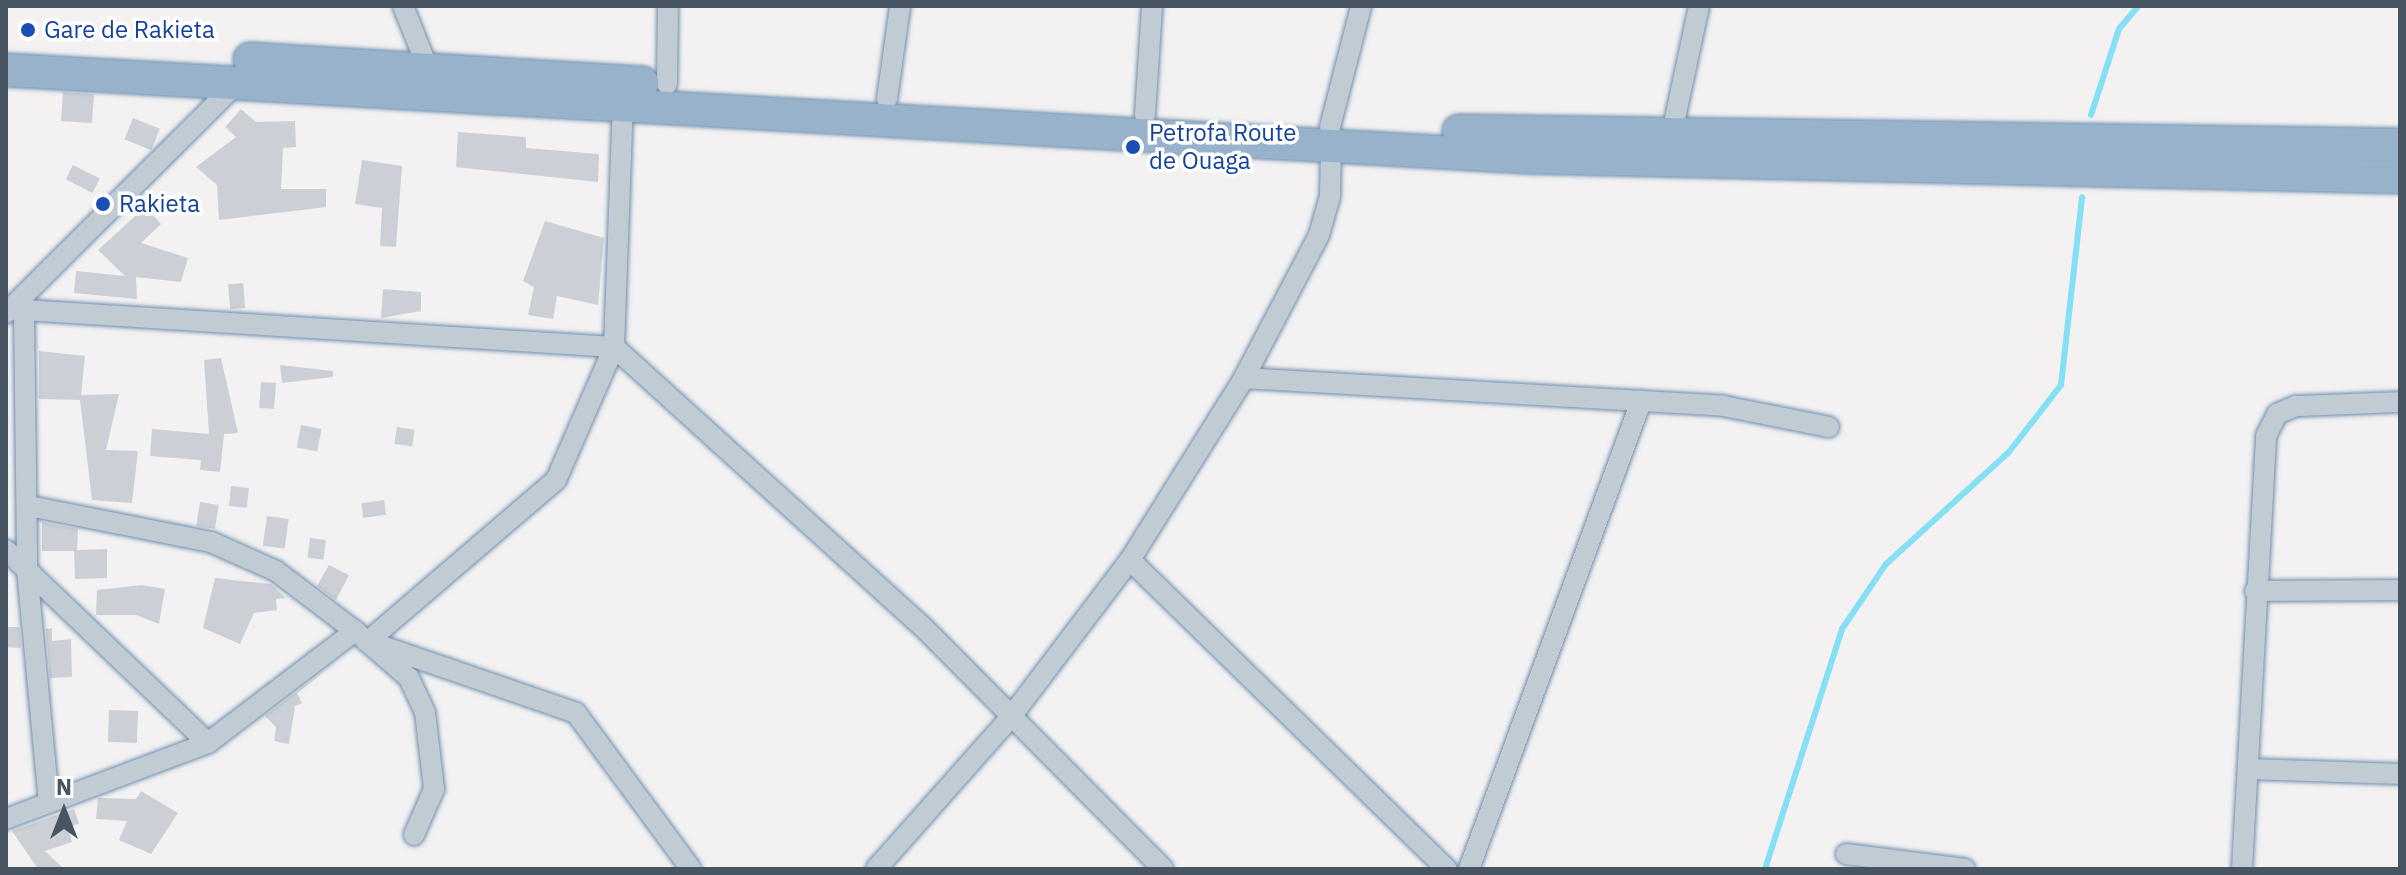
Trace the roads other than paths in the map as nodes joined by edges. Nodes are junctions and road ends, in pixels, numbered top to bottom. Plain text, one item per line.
1 (403, 6) edge
2 (668, 6) edge
3 (900, 6) edge
4 (1152, 6) edge
5 (1361, 6) edge
6 (1699, 6) edge
7 (6, 48) edge
8 (6, 70) edge
9 (242, 70) junction
10 (432, 80) junction
11 (667, 84) junction
12 (887, 99) junction
13 (623, 104) junction
14 (1145, 115) junction
15 (1208, 130) junction
16 (1671, 137) junction
17 (1330, 138) junction
18 (2400, 145) edge
19 (2400, 177) edge
20 (16, 308) edge
21 (614, 347) junction
22 (1244, 378) junction
23 (1641, 401) junction
24 (2400, 402) edge
25 (1829, 427) dead end
26 (29, 506) junction
27 (6, 550) edge
28 (1130, 560) junction
29 (27, 570) junction
30 (2400, 590) edge
31 (2255, 591) junction
32 (361, 636) junction
33 (1010, 718) junction
34 (208, 743) junction
35 (2250, 769) junction
36 (2400, 774) edge
37 (49, 803) junction
38 (6, 819) edge
39 (414, 835) dead end
40 (1846, 854) dead end
41 (691, 869) edge
42 (876, 869) edge
43 (1163, 869) edge
44 (1447, 869) edge
45 (1469, 869) edge
46 (1965, 869) edge
47 (2242, 869) edge

1 - 10 street
2 - 11 street
3 - 12 street
4 - 14 street
5 - 17 street
6 - 16 street
7 - 9 highway
8 - 9 highway
9 - 10 highway
9 - 20 street
10 - 11 highway
10 - 13 highway
11 - 12 highway
12 - 14 highway
13 - 15 highway
13 - 21 street
14 - 15 highway
15 - 17 highway
16 - 17 highway
16 - 18 highway
17 - 19 highway
17 - 22 street
20 - 21 street
20 - 26 street
21 - 32 street
21 - 33 street
22 - 23 street
22 - 28 street
23 - 25 street
23 - 45 street
24 - 31 street
26 - 29 street
26 - 32 street
27 - 29 street
28 - 33 street
28 - 44 street
29 - 34 street
29 - 37 street
30 - 31 street
31 - 35 street
32 - 34 street
32 - 39 street
32 - 41 street
33 - 42 street
33 - 43 street
34 - 37 street
35 - 36 street
35 - 47 street
37 - 38 street
40 - 46 street

